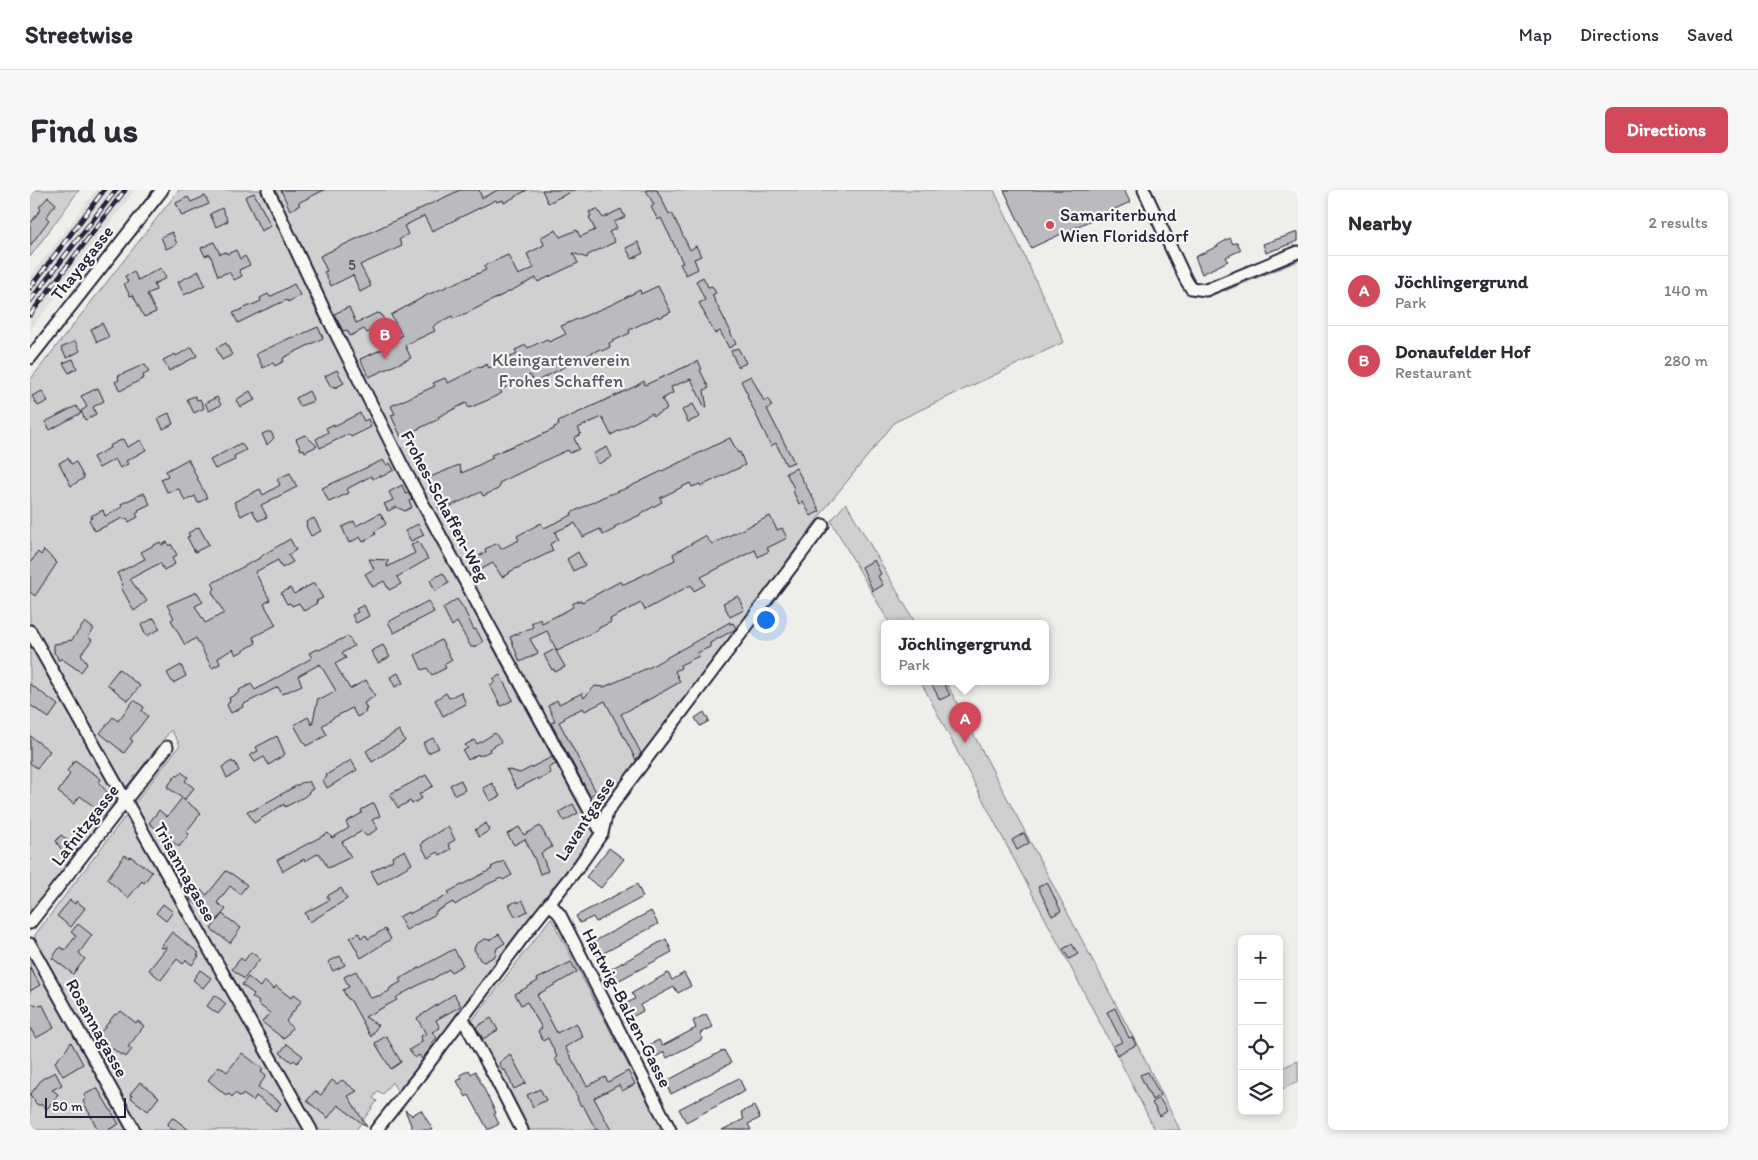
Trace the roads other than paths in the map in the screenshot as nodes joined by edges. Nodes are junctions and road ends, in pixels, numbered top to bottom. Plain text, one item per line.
1 (162, 190) edge
2 (268, 190) edge
3 (1144, 190) edge
4 (1298, 252) edge
5 (30, 358) edge
6 (823, 525) dead end
7 (30, 631) edge
8 (167, 748) dead end
9 (125, 802) junction
10 (602, 833) junction
11 (550, 903) junction
12 (30, 923) edge
13 (30, 944) edge
14 (463, 1019) junction
15 (134, 1130) edge
16 (311, 1130) edge
17 (376, 1130) edge
18 (522, 1130) edge
19 (670, 1130) edge

1 - 5 street, Thayagasse
2 - 10 street, Frohes-Schaffen-Weg
3 - 4 street
6 - 10 street, Lavantgasse
7 - 9 street, Trisannagasse
8 - 9 street, Lafnitzgasse
9 - 12 street, Lafnitzgasse
9 - 16 street, Trisannagasse
10 - 11 street, Lavantgasse
11 - 14 street, Lavantgasse
11 - 19 street, Hartwig-Balzen-Gasse
13 - 15 street, Rosannagasse
14 - 17 street, Lavantgasse
14 - 18 street

